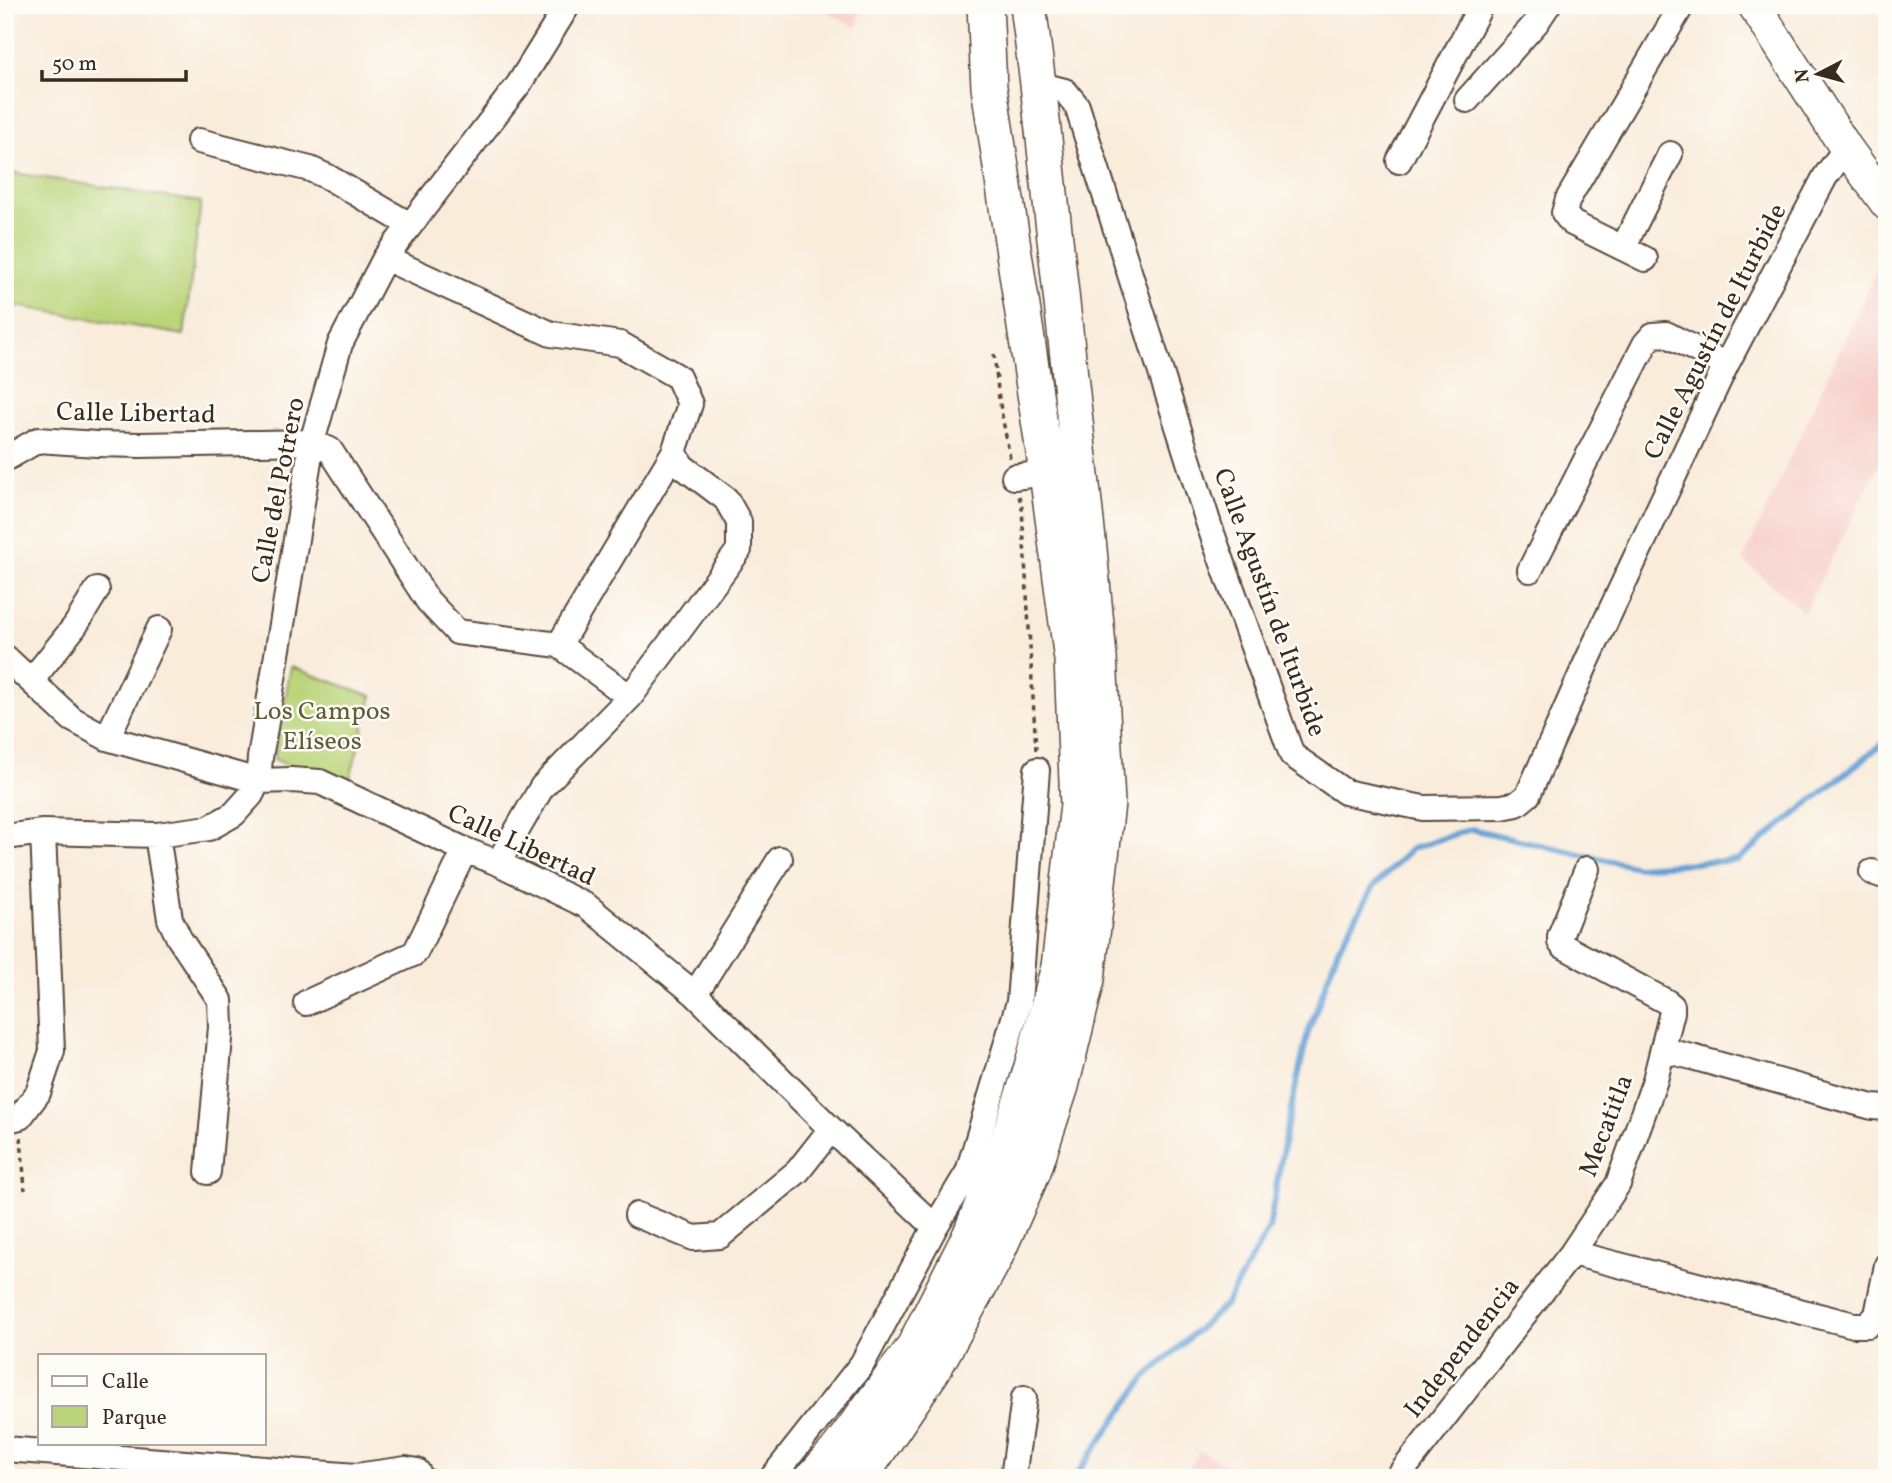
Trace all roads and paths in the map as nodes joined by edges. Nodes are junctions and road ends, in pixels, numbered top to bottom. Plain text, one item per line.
1 (568, 5) edge
2 (985, 5) edge
3 (1028, 5) edge
4 (1481, 5) edge
5 (1548, 5) edge
6 (1682, 5) edge
7 (1754, 5) edge
8 (1038, 84) junction
9 (1467, 100) dead end
10 (200, 141) dead end
11 (1846, 148) junction
12 (1670, 154) dead end
13 (1399, 161) dead end
14 (1887, 204) edge
15 (410, 225) junction
16 (1623, 248) junction
17 (385, 258) junction
18 (1645, 259) dead end
19 (995, 354) dead end
20 (1726, 365) junction
21 (312, 442) junction
22 (674, 452) junction
23 (5, 459) edge
24 (1030, 475) junction
25 (1530, 570) dead end
26 (97, 590) dead end
27 (159, 629) dead end
28 (559, 645) junction
29 (5, 657) edge
30 (31, 681) junction
31 (630, 697) junction
32 (107, 738) junction
33 (1037, 770) joint
34 (258, 781) junction
35 (43, 832) junction
36 (157, 835) junction
37 (5, 837) edge
38 (465, 850) junction
39 (780, 859) dead end
40 (498, 863) junction
41 (1587, 869) dead end
42 (695, 994) junction
43 (306, 1003) dead end
44 (1663, 1050) junction
45 (1887, 1108) edge
46 (12, 1119) edge
47 (831, 1129) junction
48 (208, 1172) dead end
49 (25, 1190) dead end
50 (637, 1215) dead end
51 (935, 1227) junction
52 (1572, 1253) junction
53 (1887, 1265) edge
54 (1024, 1398) dead end
55 (5, 1449) edge
56 (421, 1478) edge
57 (772, 1478) edge
58 (813, 1478) edge
59 (858, 1478) edge
60 (1013, 1478) edge
61 (1397, 1478) edge

1 - 15 street, Calle del Potrero
2 - 24 highway
3 - 8 highway
4 - 13 street
5 - 9 street
6 - 16 street
7 - 11 main road
8 - 20 street, Calle Agustín de Iturbide
8 - 59 highway
10 - 15 street
11 - 14 main road
11 - 20 street, Calle Agustín de Iturbide
12 - 16 street
15 - 17 street, Calle del Potrero
16 - 18 street
17 - 21 street, Calle del Potrero
17 - 22 street
19 - 24 path
20 - 25 street
21 - 23 street, Calle Libertad
21 - 28 street
21 - 34 street, Calle del Potrero
22 - 28 street
22 - 31 street
24 - 33 path
24 - 58 highway
26 - 30 street
27 - 32 street
28 - 31 street
29 - 30 street, Calle Libertad
30 - 32 street, Calle Libertad
31 - 40 street
32 - 34 street, Calle Libertad
33 - 51 street
34 - 36 street, Calle del Potrero
34 - 38 street, Calle Libertad
35 - 36 street, Calle del Potrero
35 - 37 street, Calle del Potrero
35 - 46 street
36 - 48 street
38 - 40 street, Calle Libertad
38 - 43 street
39 - 42 street
40 - 42 street, Calle Libertad
41 - 44 street, Mecatitla
42 - 47 street, Calle Libertad
44 - 45 street
44 - 52 street, Mecatitla
46 - 49 path
47 - 50 street
47 - 51 street, Calle Libertad
51 - 57 street
52 - 53 street
52 - 61 street, Independencia
54 - 60 street
55 - 56 street

